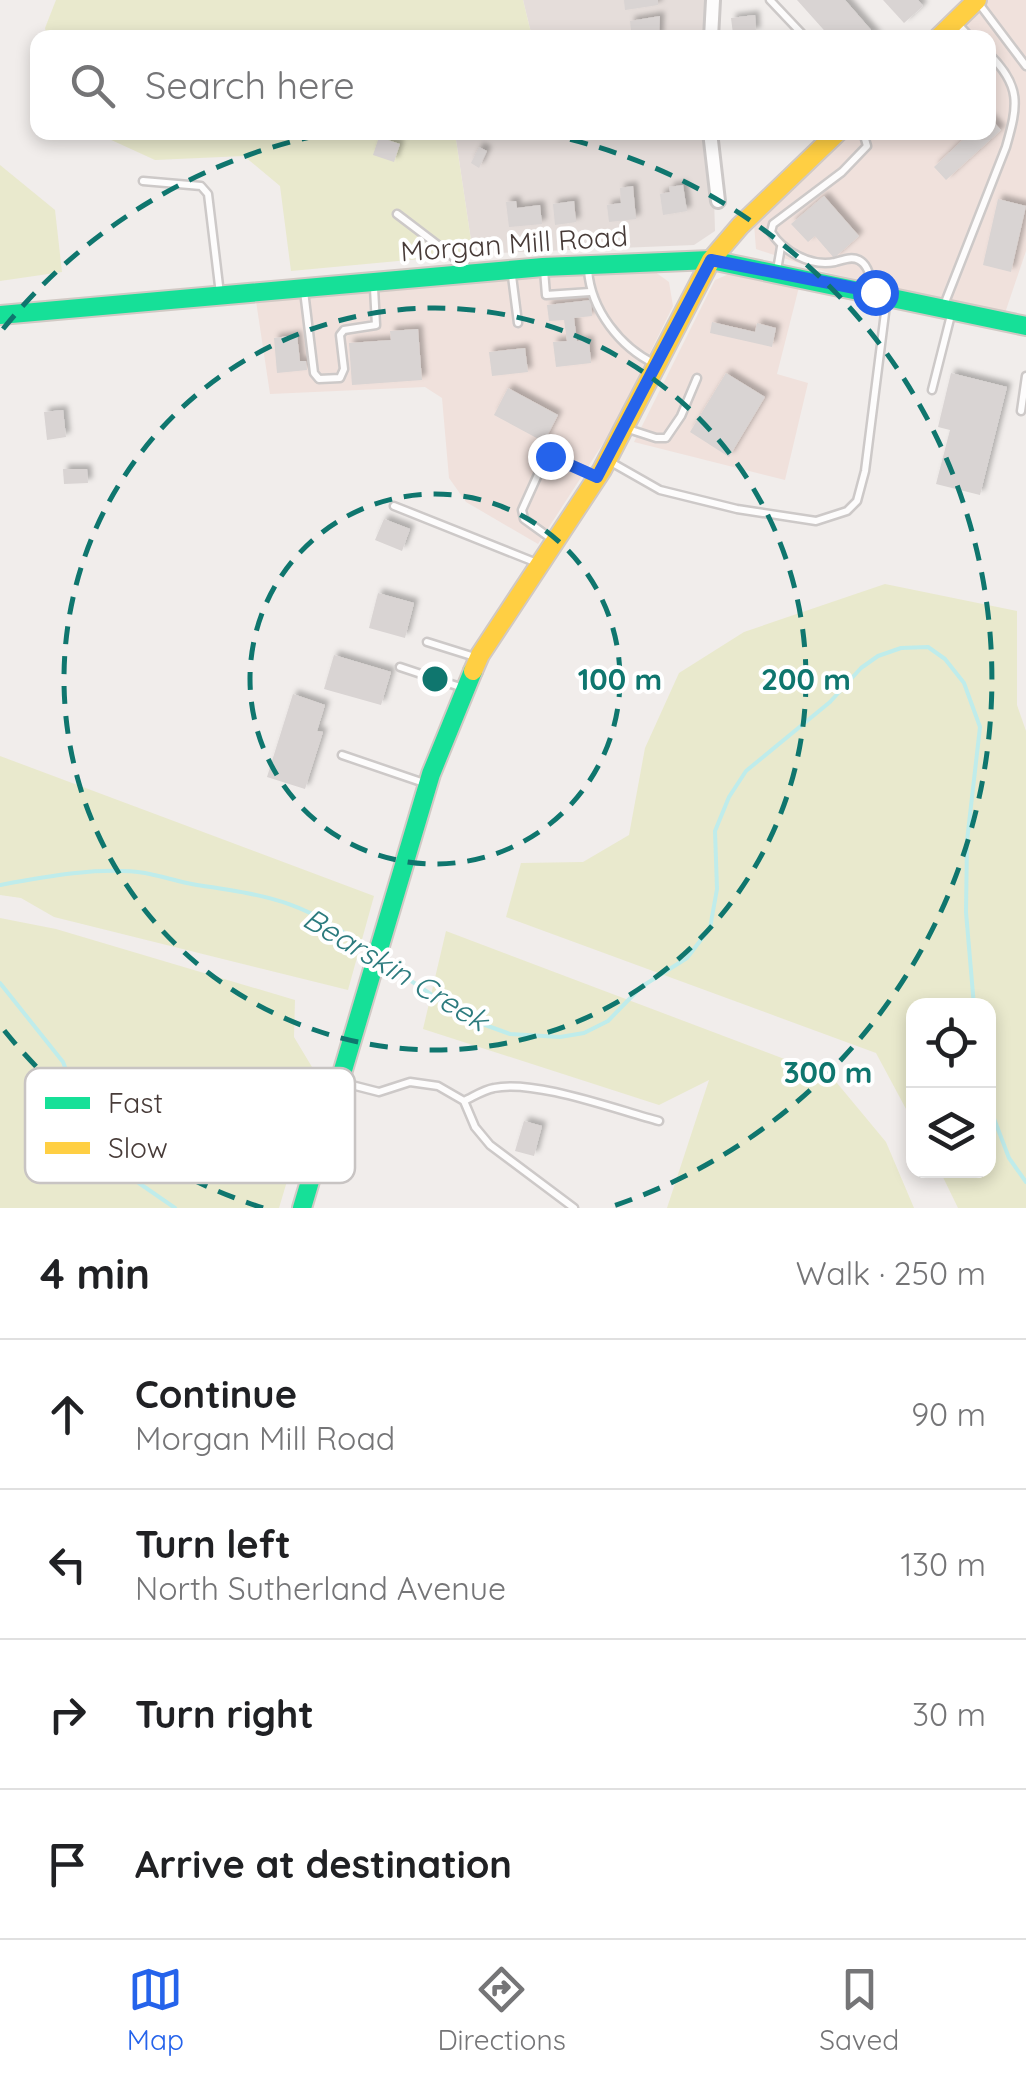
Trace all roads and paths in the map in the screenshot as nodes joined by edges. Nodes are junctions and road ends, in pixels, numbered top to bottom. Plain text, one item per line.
1 (713, 0) edge
2 (770, 0) edge
3 (966, 7) edge
4 (712, 30) edge
5 (798, 30) edge
6 (945, 30) edge
7 (989, 30) edge
8 (996, 36) edge
9 (996, 63) edge
10 (1026, 66) edge
11 (711, 140) edge
12 (830, 140) edge
13 (865, 140) edge
14 (143, 181) dead end
15 (718, 202) dead end
16 (398, 214) dead end
17 (781, 247) junction
18 (711, 260) junction
19 (587, 264) junction
20 (543, 267) junction
21 (511, 270) junction
22 (776, 272) junction
23 (473, 273) junction
24 (373, 282) junction
25 (304, 288) junction
26 (590, 292) junction
27 (881, 294) junction
28 (220, 295) junction
29 (947, 309) junction
30 (0, 315) edge
31 (518, 322) dead end
32 (1026, 326) edge
33 (656, 365) junction
34 (1026, 376) edge
35 (697, 378) dead end
36 (932, 390) dead end
37 (1021, 411) dead end
38 (624, 427) junction
39 (602, 468) junction
40 (394, 506) dead end
41 (553, 540) junction
42 (538, 564) junction
43 (427, 642) dead end
44 (479, 658) junction
45 (400, 667) dead end
46 (464, 689) junction
47 (342, 755) dead end
48 (428, 785) junction
49 (343, 1068) edge
50 (355, 1086) edge
51 (464, 1101) junction
52 (659, 1121) dead end
53 (309, 1183) edge
54 (302, 1208) edge
55 (574, 1208) edge

1 - 4 street
2 - 5 lane
3 - 6 street
3 - 7 lane
8 - 10 lane
9 - 29 lane
11 - 15 street
12 - 18 street
13 - 17 lane
14 - 28 lane
16 - 23 lane
17 - 22 lane
17 - 27 lane
18 - 19 street, Morgan Mill Road
18 - 22 street, Morgan Mill Road
18 - 33 street
19 - 20 street, Morgan Mill Road
19 - 26 lane
20 - 21 street, Morgan Mill Road
20 - 26 lane
21 - 23 street, Morgan Mill Road
21 - 31 lane
22 - 27 street, Morgan Mill Road
23 - 24 street, Morgan Mill Road
24 - 25 street, Morgan Mill Road
24 - 25 lane
25 - 28 street, Morgan Mill Road
26 - 33 lane
27 - 29 street, Morgan Mill Road
27 - 39 lane
28 - 30 street, Morgan Mill Road
29 - 32 street, Morgan Mill Road
29 - 36 lane
33 - 38 street
34 - 37 lane
35 - 38 lane
38 - 39 street
39 - 41 street
39 - 41 lane
40 - 42 lane
41 - 42 street
42 - 44 street
43 - 44 lane
44 - 46 street
45 - 46 lane
46 - 48 street
47 - 48 lane
48 - 49 street
50 - 51 lane
51 - 52 lane
51 - 55 lane
53 - 54 street

